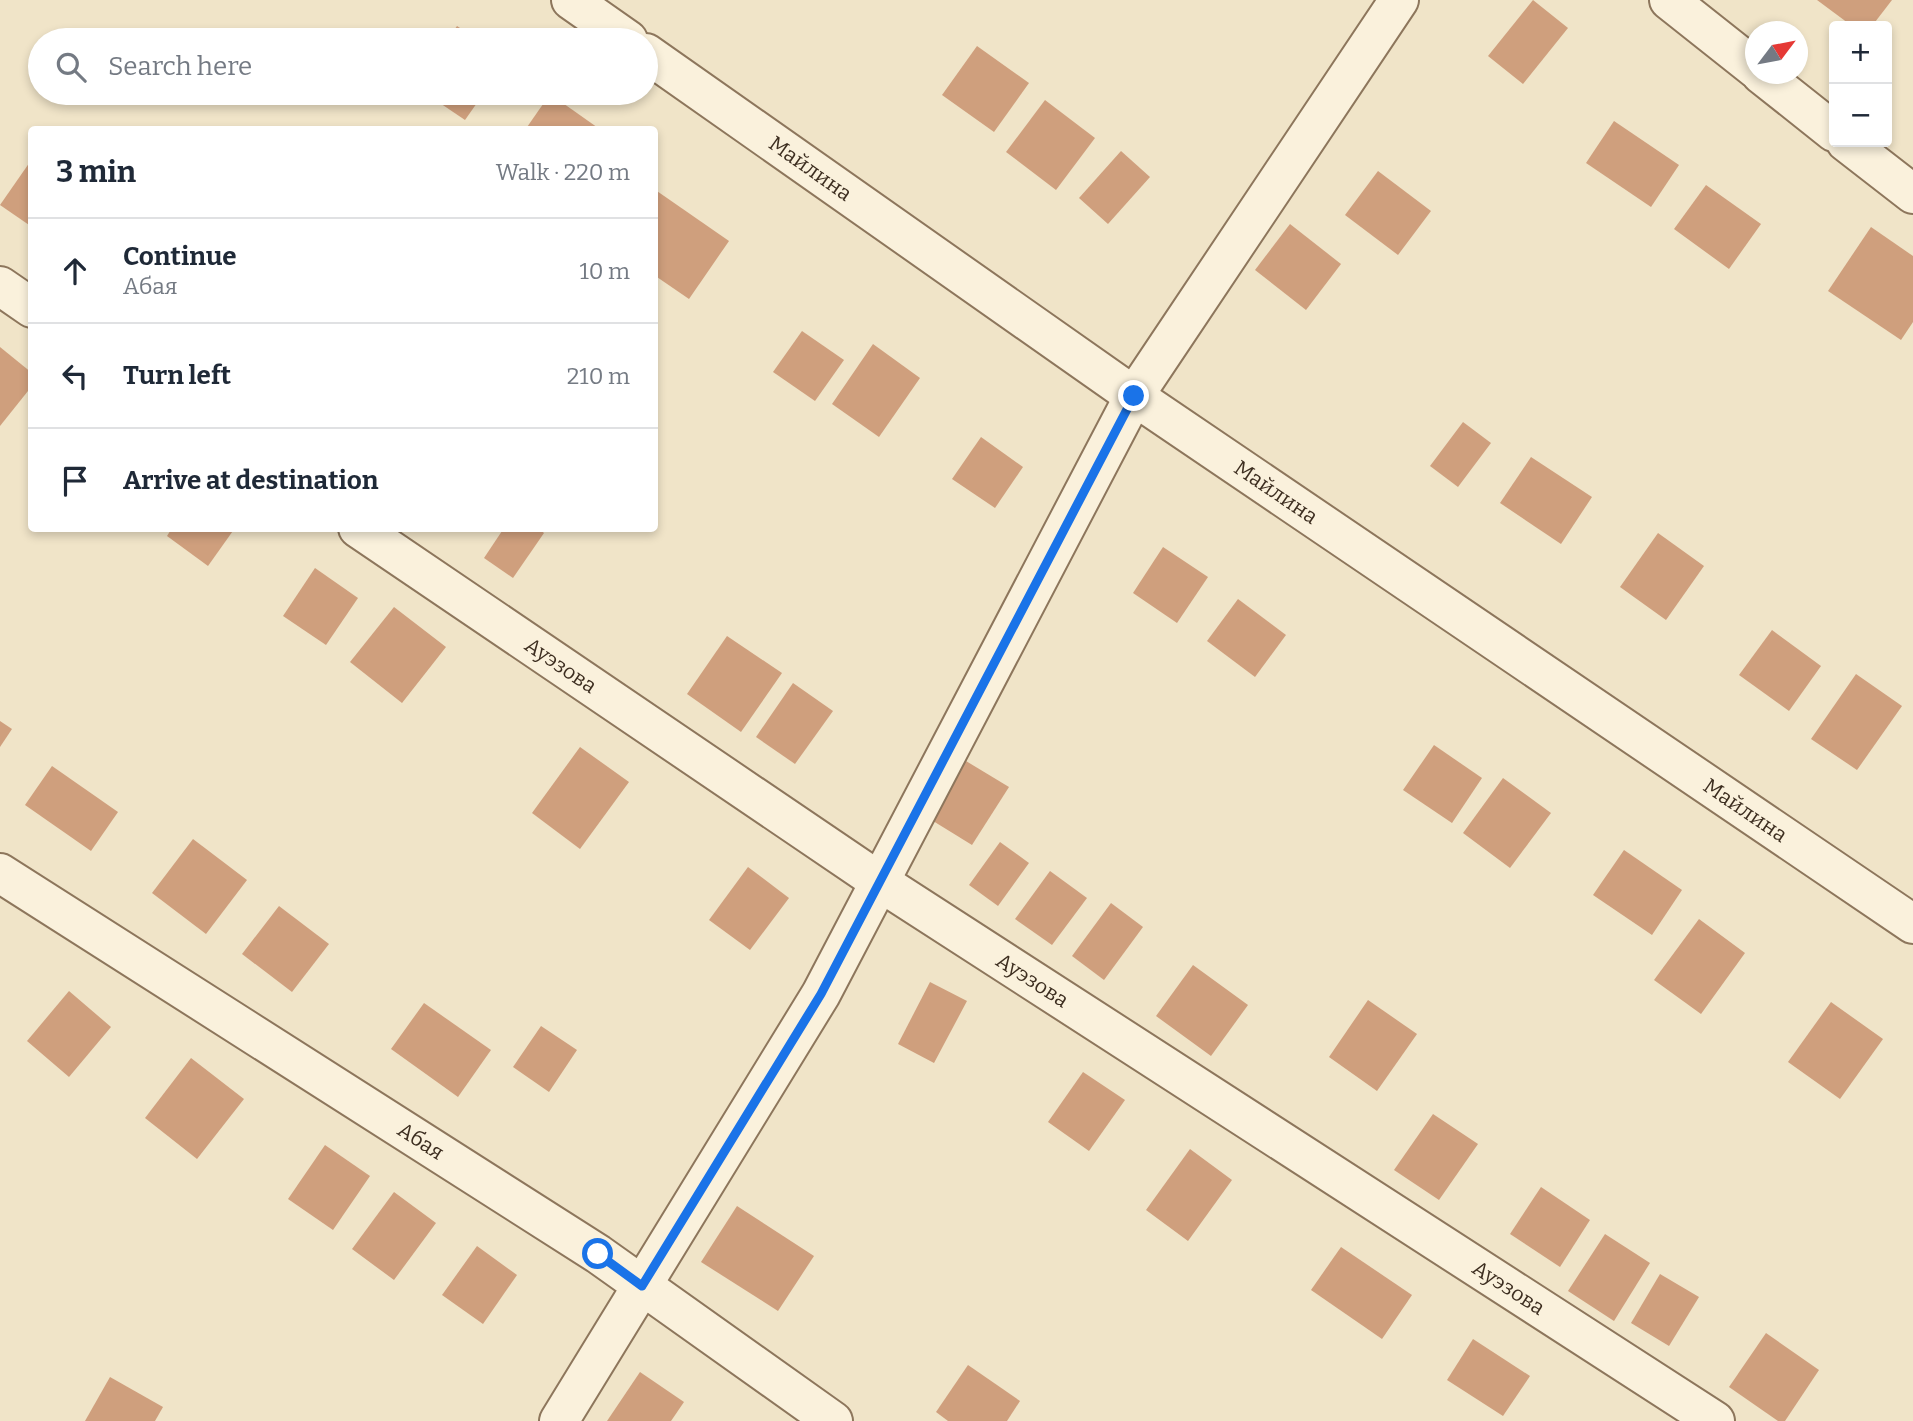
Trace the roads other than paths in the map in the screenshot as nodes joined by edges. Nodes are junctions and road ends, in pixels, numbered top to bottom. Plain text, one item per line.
1 (571, 0) edge
2 (1399, 0) edge
3 (1669, 0) edge
4 (611, 28) edge
5 (658, 60) edge
6 (1745, 61) edge
7 (1774, 84) edge
8 (1829, 128) edge
9 (1852, 147) edge
10 (1913, 194) edge
11 (0, 286) edge
12 (28, 305) edge
13 (1134, 396) junction
14 (364, 532) edge
15 (0, 873) edge
16 (880, 882) junction
17 (1913, 924) edge
18 (642, 1286) junction
19 (559, 1421) edge
20 (833, 1421) edge
21 (1715, 1421) edge

1 - 4 street
2 - 13 street
3 - 6 street
5 - 13 street, Майлина
7 - 8 street
9 - 10 street
11 - 12 street
13 - 16 street
13 - 17 street, Майлина
14 - 16 street, Ауэзова
15 - 18 street, Абая
16 - 18 street
16 - 21 street, Ауэзова
18 - 19 street
18 - 20 street, Абая

